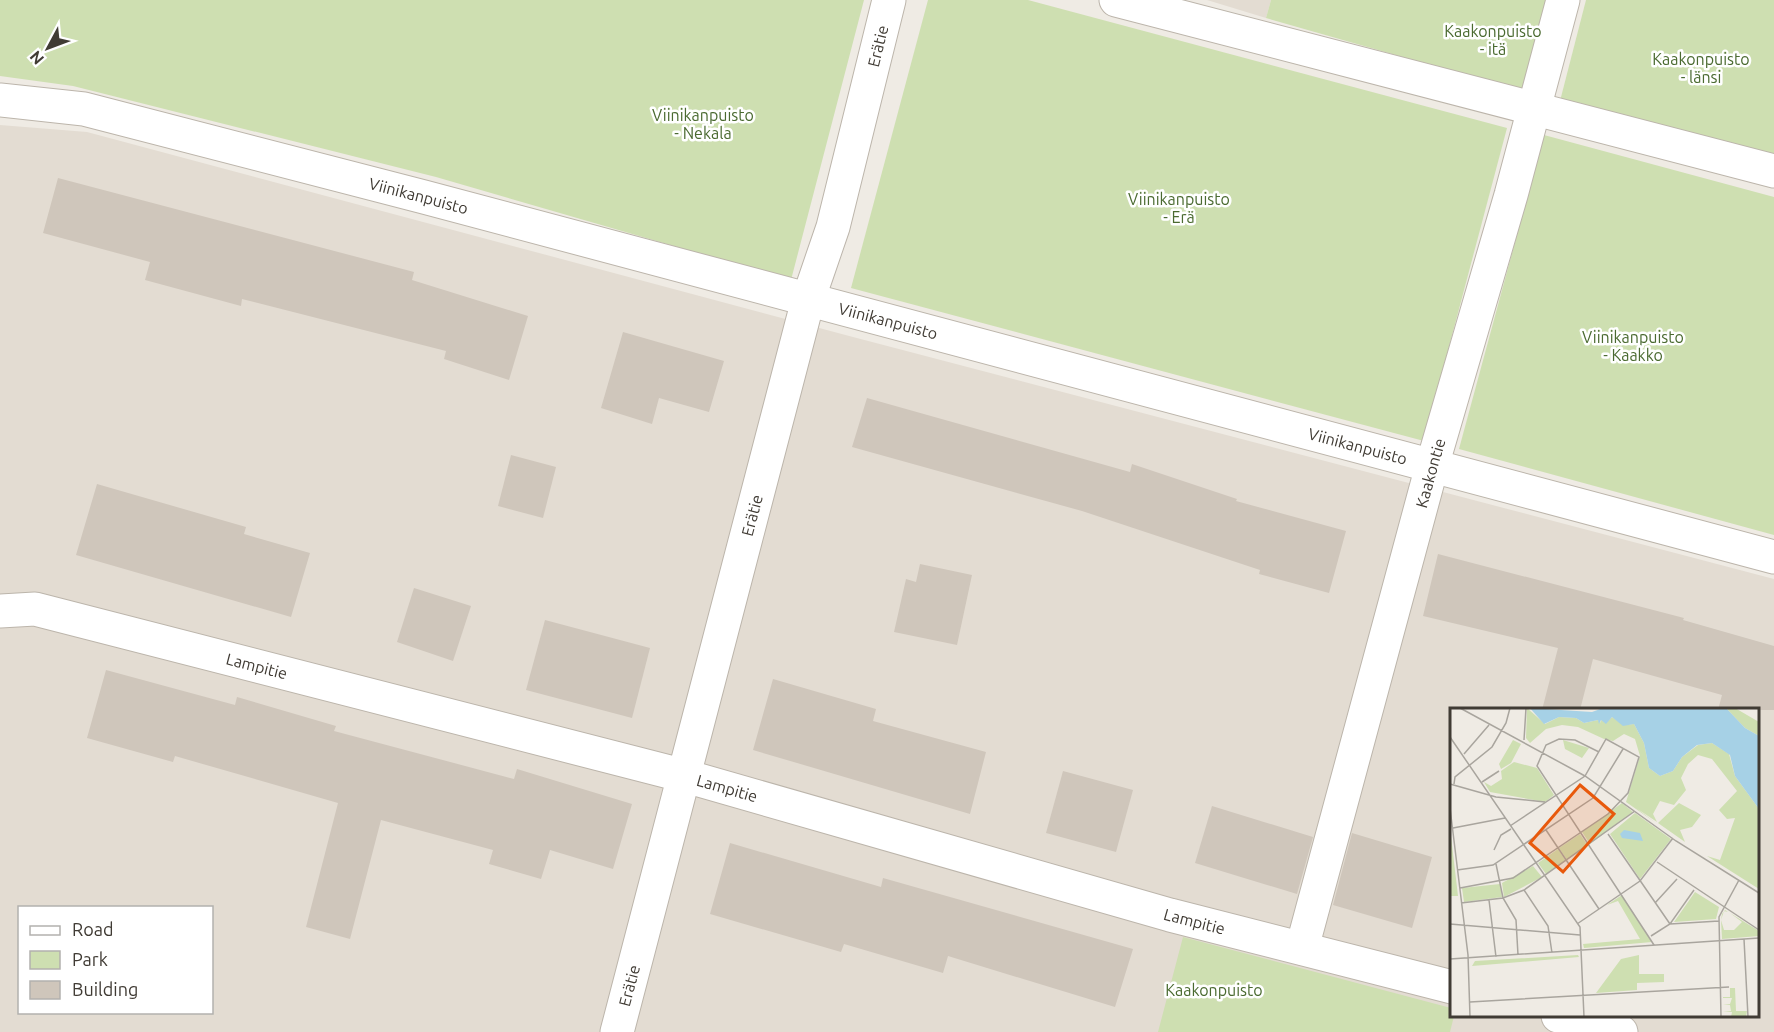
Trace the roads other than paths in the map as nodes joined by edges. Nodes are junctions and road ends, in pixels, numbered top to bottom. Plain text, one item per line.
1 (889, 0) edge
2 (1116, 0) edge
3 (1563, 0) edge
4 (0, 100) edge
5 (1534, 108) junction
6 (1774, 171) edge
7 (808, 300) junction
8 (1432, 466) junction
9 (1774, 557) edge
10 (0, 611) edge
11 (685, 776) junction
12 (1302, 948) junction
13 (1450, 986) edge
14 (1562, 1017) edge
15 (617, 1032) edge
16 (1621, 1032) edge

1 - 7 street, Erätie
2 - 5 street
3 - 5 street, Kaakontie
4 - 7 street, Viinikanpuisto
5 - 6 street
5 - 8 street, Kaakontie
7 - 8 street, Viinikanpuisto
7 - 11 street, Erätie
8 - 9 street, Viinikanpuisto
8 - 12 street, Kaakontie
10 - 11 street, Lampitie
11 - 12 street, Lampitie
11 - 15 street, Erätie
12 - 13 street, Lampitie
14 - 16 street

